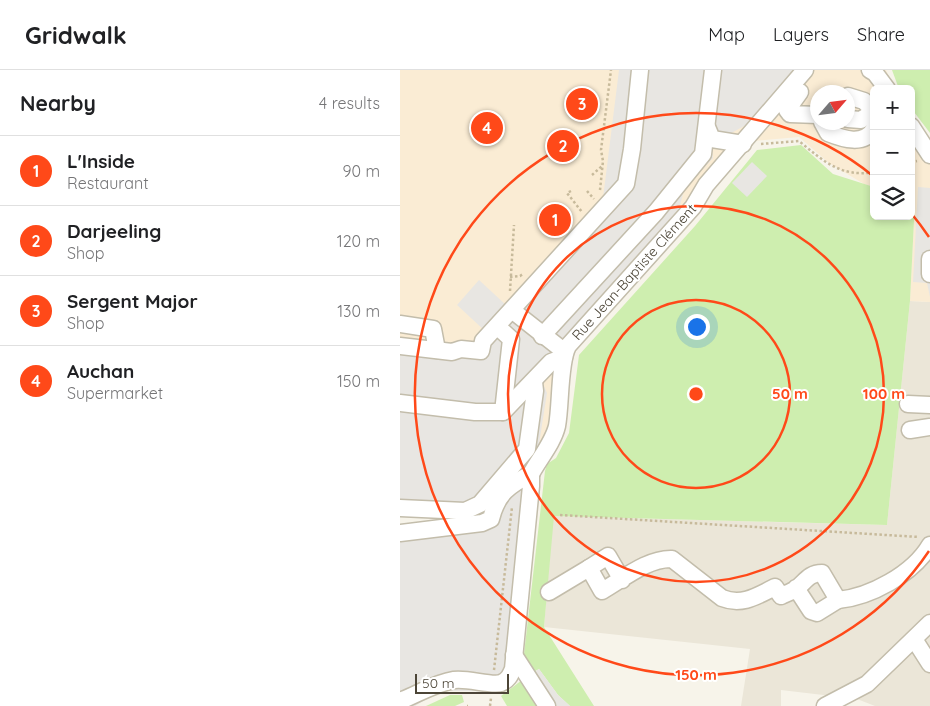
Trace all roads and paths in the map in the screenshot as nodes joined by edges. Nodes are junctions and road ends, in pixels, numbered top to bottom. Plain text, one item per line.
1 (611, 70) edge
2 (640, 70) edge
3 (713, 70) edge
4 (870, 70) edge
5 (886, 70) edge
6 (810, 73) edge
7 (884, 85) edge
8 (892, 85) edge
9 (855, 98) edge
10 (870, 107) edge
11 (870, 114) edge
12 (810, 115) edge
13 (855, 120) edge
14 (707, 127) junction
15 (826, 130) edge
16 (873, 130) edge
17 (914, 130) edge
18 (748, 144) junction
19 (930, 155) edge
20 (603, 165) junction
21 (870, 172) edge
22 (592, 175) dead end
23 (571, 191) dead end
24 (587, 191) dead end
25 (594, 200) junction
26 (589, 206) dead end
27 (584, 212) dead end
28 (930, 259) edge
29 (526, 272) dead end
30 (930, 274) edge
31 (510, 277) dead end
32 (512, 311) junction
33 (400, 324) edge
34 (498, 327) junction
35 (542, 336) junction
36 (400, 346) edge
37 (437, 350) junction
38 (564, 355) junction
39 (534, 382) junction
40 (400, 403) edge
41 (908, 404) dead end
42 (930, 405) edge
43 (502, 412) junction
44 (930, 427) edge
45 (910, 430) dead end
46 (531, 474) junction
47 (514, 482) junction
48 (400, 508) edge
49 (560, 515) dead end
50 (400, 534) edge
51 (926, 541) edge
52 (588, 568) junction
53 (622, 580) junction
54 (796, 588) junction
55 (549, 592) dead end
56 (838, 600) junction
57 (930, 623) edge
58 (914, 639) junction
59 (514, 655) junction
60 (930, 664) edge
61 (493, 674) dead end
62 (400, 701) edge
63 (828, 705) edge
64 (547, 706) edge

1 - 20 path
2 - 32 street
3 - 14 street
4 - 7 street
5 - 8 street
6 - 12 street
6 - 18 street, Rue Jean-Baptiste Clément
9 - 10 street
11 - 13 street
14 - 18 street
14 - 35 street
15 - 16 street
17 - 19 street
18 - 21 path
18 - 38 street, Rue Jean-Baptiste Clément
20 - 22 path
20 - 25 path
23 - 27 path
24 - 25 path
25 - 26 path
28 - 30 street
29 - 31 path
32 - 34 street
32 - 35 street
33 - 37 street
34 - 37 street
34 - 43 street
35 - 38 street
36 - 37 street
38 - 39 street, Rue Jean-Baptiste Clément
38 - 46 street
39 - 43 street, Rue Jean-Baptiste Clément
39 - 48 street
40 - 43 street
41 - 42 street
44 - 45 street
46 - 47 street
46 - 59 street
47 - 50 street
47 - 61 path
49 - 51 path
51 - 56 street
52 - 53 street
52 - 53 street
52 - 55 street
53 - 54 street
54 - 56 street
54 - 56 street
57 - 58 street
58 - 60 street
58 - 63 street
59 - 62 street
59 - 64 street

